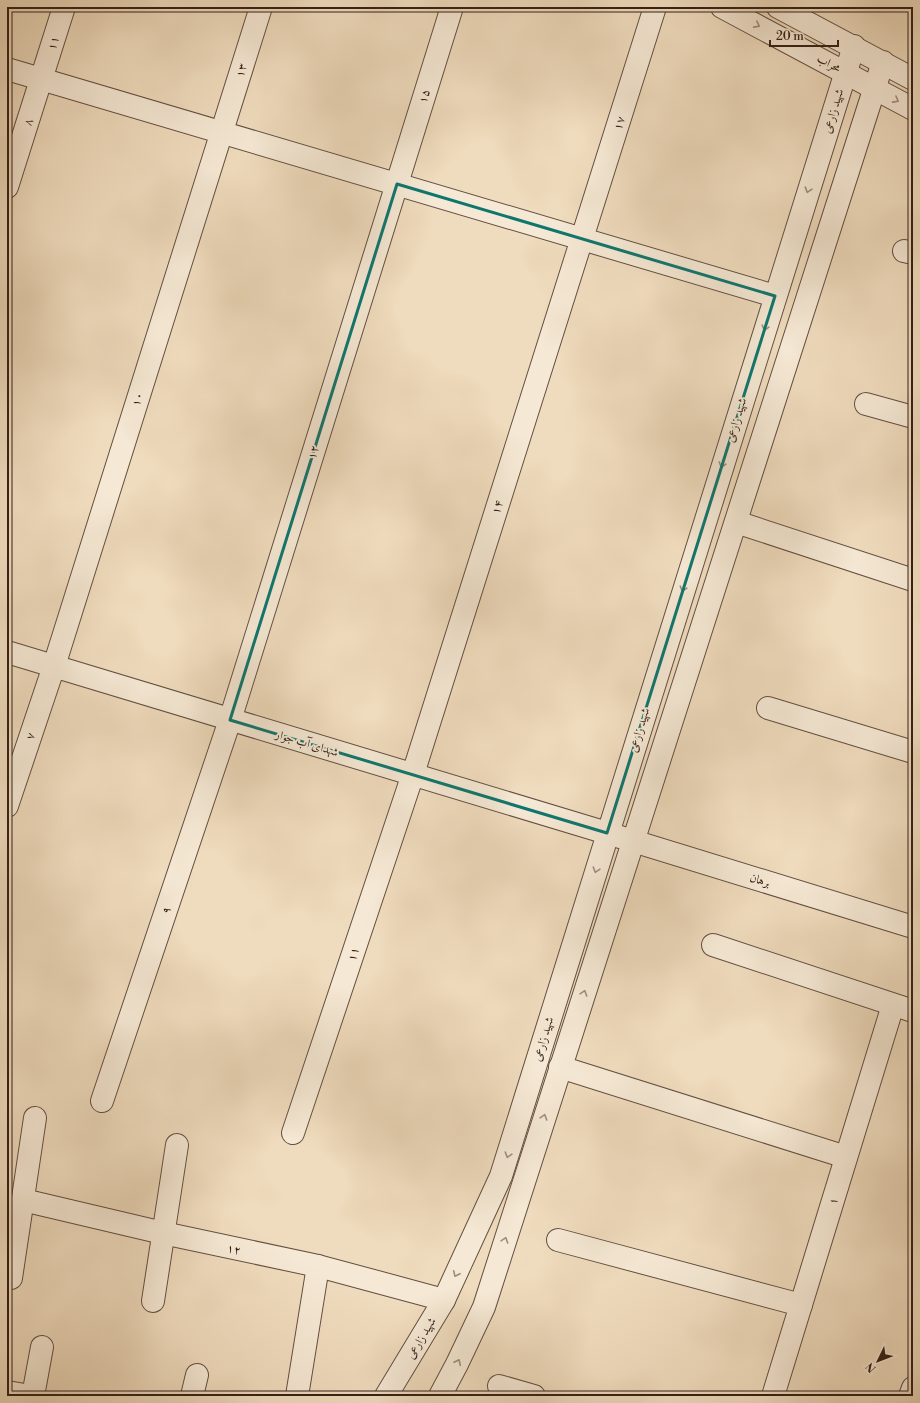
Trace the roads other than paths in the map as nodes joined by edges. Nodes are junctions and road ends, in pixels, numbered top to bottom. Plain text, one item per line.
1 (64, 7) edge
2 (261, 7) edge
3 (452, 7) edge
4 (655, 7) edge
5 (722, 7) edge
6 (778, 7) edge
7 (854, 46) junction
8 (883, 62) junction
9 (7, 69) edge
10 (845, 72) junction
11 (41, 79) junction
12 (913, 79) edge
13 (875, 88) junction
14 (913, 109) edge
15 (221, 132) junction
16 (816, 168) junction
17 (845, 183) junction
18 (397, 184) junction
19 (7, 187) edge
20 (582, 239) junction
21 (775, 296) junction
22 (866, 404) dead end
23 (913, 417) edge
24 (736, 522) junction
25 (913, 580) edge
26 (7, 652) edge
27 (54, 666) junction
28 (768, 708) dead end
29 (230, 720) junction
30 (913, 752) edge
31 (412, 774) junction
32 (7, 806) edge
33 (607, 832) junction
34 (634, 841) junction
35 (913, 927) edge
36 (713, 945) dead end
37 (903, 1008) edge
38 (560, 1068) junction
39 (102, 1101) dead end
40 (35, 1118) dead end
41 (293, 1133) dead end
42 (177, 1144) dead end
43 (846, 1157) junction
44 (23, 1200) junction
45 (163, 1234) junction
46 (558, 1240) dead end
47 (318, 1266) junction
48 (11, 1278) dead end
49 (444, 1300) junction
50 (154, 1301) dead end
51 (801, 1305) junction
52 (42, 1347) dead end
53 (197, 1375) dead end
54 (499, 1386) dead end
55 (913, 1388) edge
56 (7, 1392) edge
57 (32, 1396) edge
58 (192, 1396) edge
59 (297, 1396) edge
60 (386, 1396) edge
61 (440, 1396) edge
62 (534, 1396) edge
63 (773, 1396) edge
64 (910, 1396) edge

1 - 11 street, ۱۱
2 - 15 street, ۱۳
3 - 18 street, ۱۵
4 - 20 street, ۱۷
5 -> 10 street, محراب
6 - 7 street
7 - 8 street
7 - 10 street, شهید زارعی
8 - 12 street
8 - 13 street, شهید زارعی
9 - 11 street
10 - 13 street, محراب
10 - 16 street, شهید زارعی
11 - 15 street
11 - 19 street, ۸
13 -> 14 street, محراب
13 - 17 street, شهید زارعی
15 - 18 street
15 - 27 street, ۱۰
16 - 17 street
16 -> 21 street, شهید زارعی
17 - 24 street, شهید زارعی
18 - 20 street
18 - 29 street, ۱۲
20 - 21 street
20 - 31 street, ۱۴
21 -> 33 street, شهید زارعی
22 - 23 street
24 - 25 street
24 - 34 street, شهید زارعی
26 - 27 street, شهدای آب جوار
27 - 29 street, شهدای آب جوار
27 - 32 street, ۷
28 - 30 street
29 - 31 street, شهدای آب جوار
29 - 39 street, ۹
31 - 33 street, شهدای آب جوار
31 - 41 street, ۱۱
33 - 34 street, برهان
33 -> 49 street, شهید زارعی
34 - 35 street, برهان
38 -> 34 street, شهید زارعی
36 - 37 street
37 - 43 street, ۱
38 - 43 street
61 -> 38 street, شهید زارعی
40 - 44 street
42 - 45 street
43 - 51 street, ۱
44 - 45 street, ۱۲
44 - 48 street
45 - 47 street, ۱۲
45 - 50 street
46 - 51 street
47 - 49 street, ۱۲
47 - 59 street
49 - 60 street, شهید زارعی
51 - 63 street, ۱
52 - 57 street
53 - 58 street
54 - 62 street
55 - 64 street
56 - 57 street

